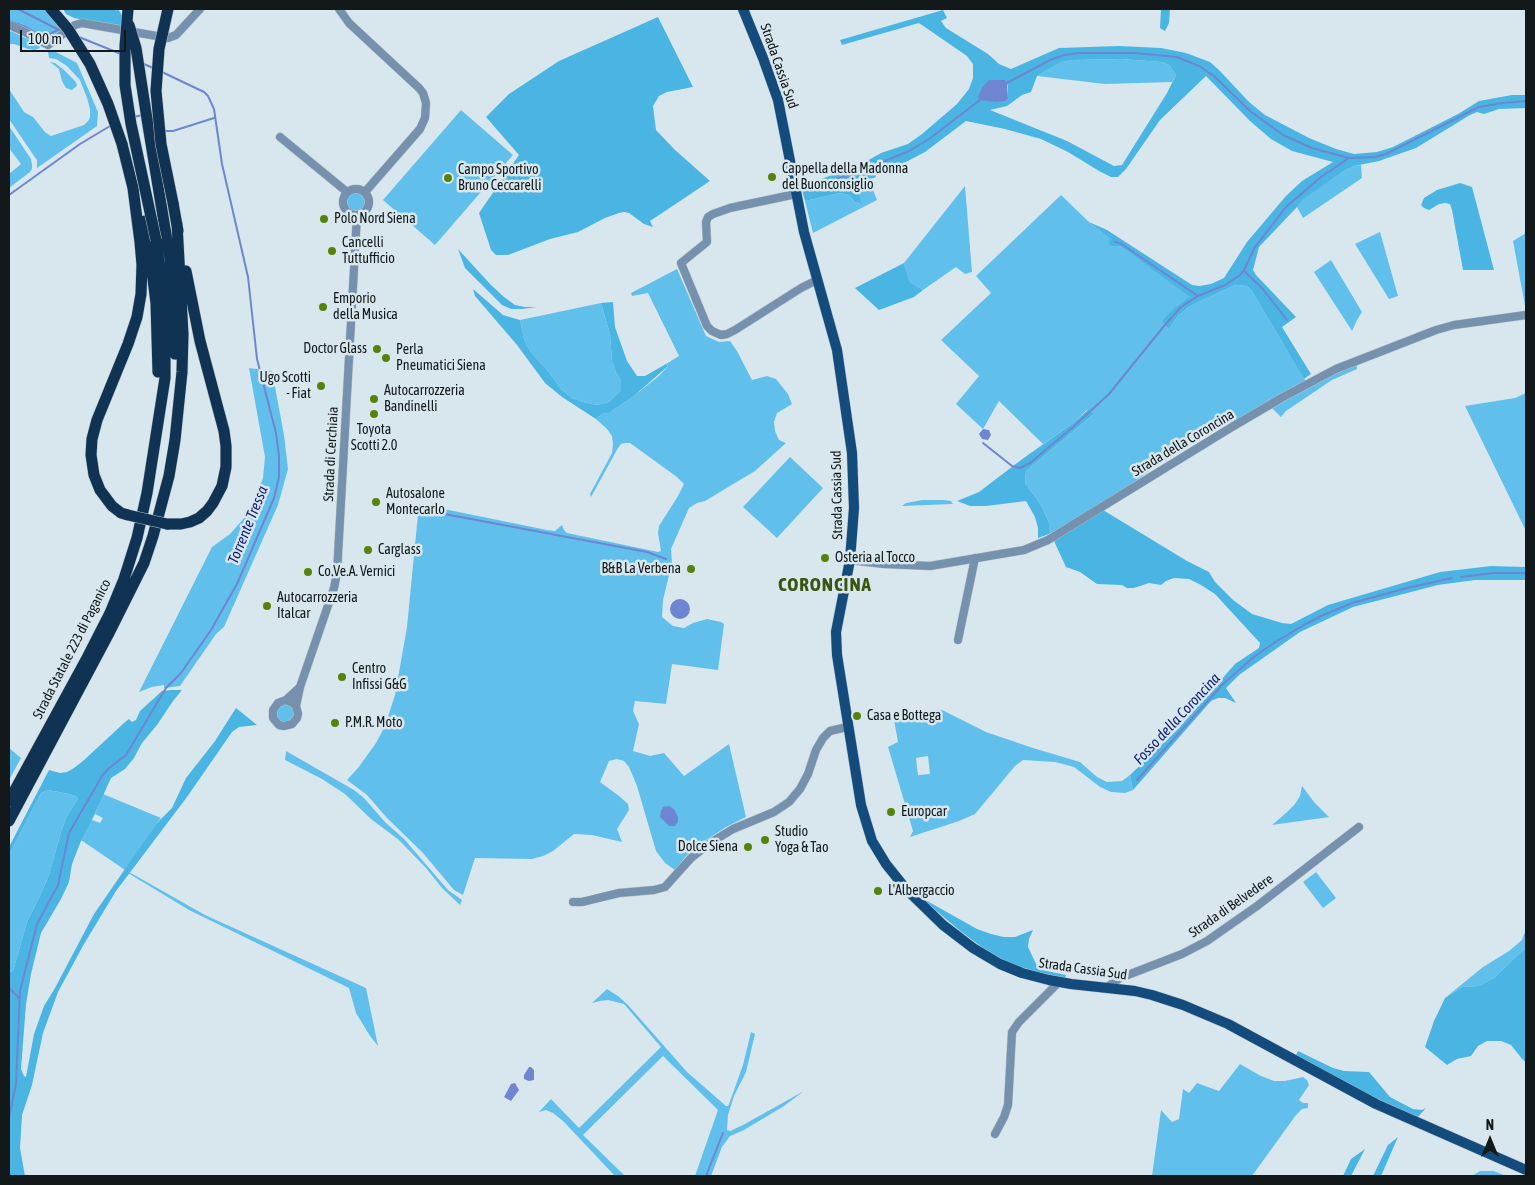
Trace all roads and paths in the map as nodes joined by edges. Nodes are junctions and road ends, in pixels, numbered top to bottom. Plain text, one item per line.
1 (51, 9) edge
2 (55, 9) edge
3 (122, 9) edge
4 (128, 9) edge
5 (168, 9) edge
6 (200, 9) edge
7 (339, 9) edge
8 (744, 9) edge
9 (9, 25) edge
10 (280, 137) dead end
11 (124, 144) junction
12 (347, 192) junction
13 (365, 192) junction
14 (796, 194) junction
15 (357, 216) junction
16 (177, 224) junction
17 (817, 280) junction
18 (1526, 314) edge
19 (158, 416) junction
20 (975, 558) junction
21 (850, 560) junction
22 (126, 600) junction
23 (958, 640) dead end
24 (300, 687) junction
25 (286, 700) junction
26 (296, 706) junction
27 (847, 727) junction
28 (9, 801) edge
29 (9, 821) edge
30 (1359, 827) dead end
31 (573, 902) dead end
32 (1059, 982) junction
33 (1107, 987) junction
34 (995, 1134) dead end
35 (1526, 1170) edge

1 - 11 highway, bridge
2 - 11 highway, bridge
3 - 22 highway, bridge
4 - 19 highway, bridge
5 - 16 highway, bridge
6 - 9 street
7 - 13 street
8 - 14 main road, Strada Cassia Sud
10 - 12 street
11 - 16 highway, bridge
11 - 19 highway
12 - 13 street
12 - 15 street
13 - 15 street, Strada di Cerchiaia
14 - 17 main road, Strada Cassia Sud
14 - 17 street
15 - 24 street, Strada di Cerchiaia
16 - 22 highway
17 - 21 main road, Strada Cassia Sud
18 - 20 street, Strada della Coroncina
19 - 28 highway, Strada Statale 223 di Paganico
20 - 21 street, Strada della Coroncina
20 - 23 street
21 - 27 main road, Strada Cassia Sud
22 - 29 highway, Strada Statale 223 di Paganico
24 - 25 street, Strada di Cerchiaia
24 - 26 street, Strada di Cerchiaia
25 - 26 street
25 - 26 street, Strada di Cerchiaia
27 - 31 street
27 - 32 main road, Strada Cassia Sud
30 - 33 street, Strada di Belvedere
32 - 33 main road, Strada Cassia Sud
32 - 34 street
33 - 35 main road, Strada Cassia Sud

